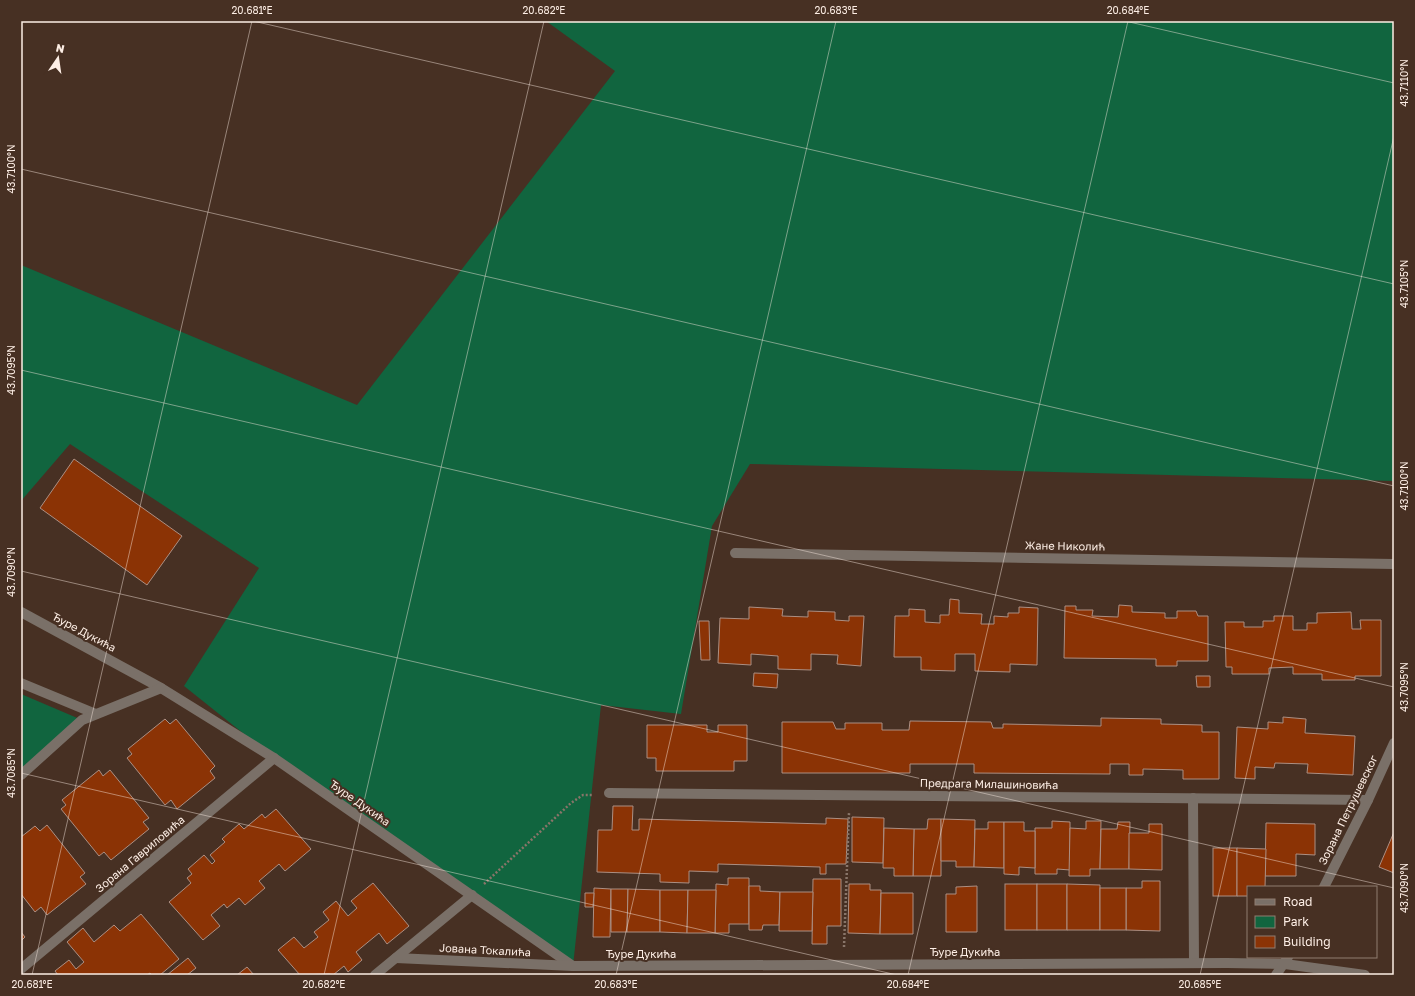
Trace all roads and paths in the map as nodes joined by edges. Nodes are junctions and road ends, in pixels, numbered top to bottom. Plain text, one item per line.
1 (735, 553) dead end
2 (1394, 564) edge
3 (21, 612) edge
4 (21, 683) edge
5 (161, 688) junction
6 (96, 714) junction
7 (1394, 743) edge
8 (274, 758) junction
9 (21, 775) edge
10 (609, 793) joint
11 (850, 795) junction
12 (1193, 798) junction
13 (1368, 800) junction
14 (1325, 886) edge
15 (472, 895) junction
16 (396, 958) junction
17 (1286, 960) edge
18 (1194, 963) junction
19 (844, 964) junction
20 (572, 966) junction
21 (21, 969) edge
22 (375, 975) edge
23 (564, 975) edge
24 (1276, 975) edge
25 (1365, 975) edge

1 - 2 street, Жане Николић
3 - 5 street, Ђуре Дукића
4 - 6 street
5 - 6 street
5 - 8 street, Ђуре Дукића
6 - 9 street
7 - 13 street, Зорана Петрушевског
8 - 15 street, Ђуре Дукића
8 - 21 street, Зорана Гавриловића
10 - 11 street, Предрага Милашиновића
10 - 15 path
11 - 12 street, Предрага Милашиновића
11 - 19 path
12 - 13 street, Предрага Милашиновића
12 - 18 street
13 - 14 street, Зорана Петрушевског
15 - 16 street, Јована Токалића
15 - 20 street, Ђуре Дукића
16 - 20 street, Јована Токалића
16 - 22 street, Јована Токалића
17 - 18 street, Ђуре Дукића
17 - 24 street
17 - 25 street, Ђуре Дукића
18 - 19 street, Ђуре Дукића
19 - 20 street, Ђуре Дукића
20 - 23 street

